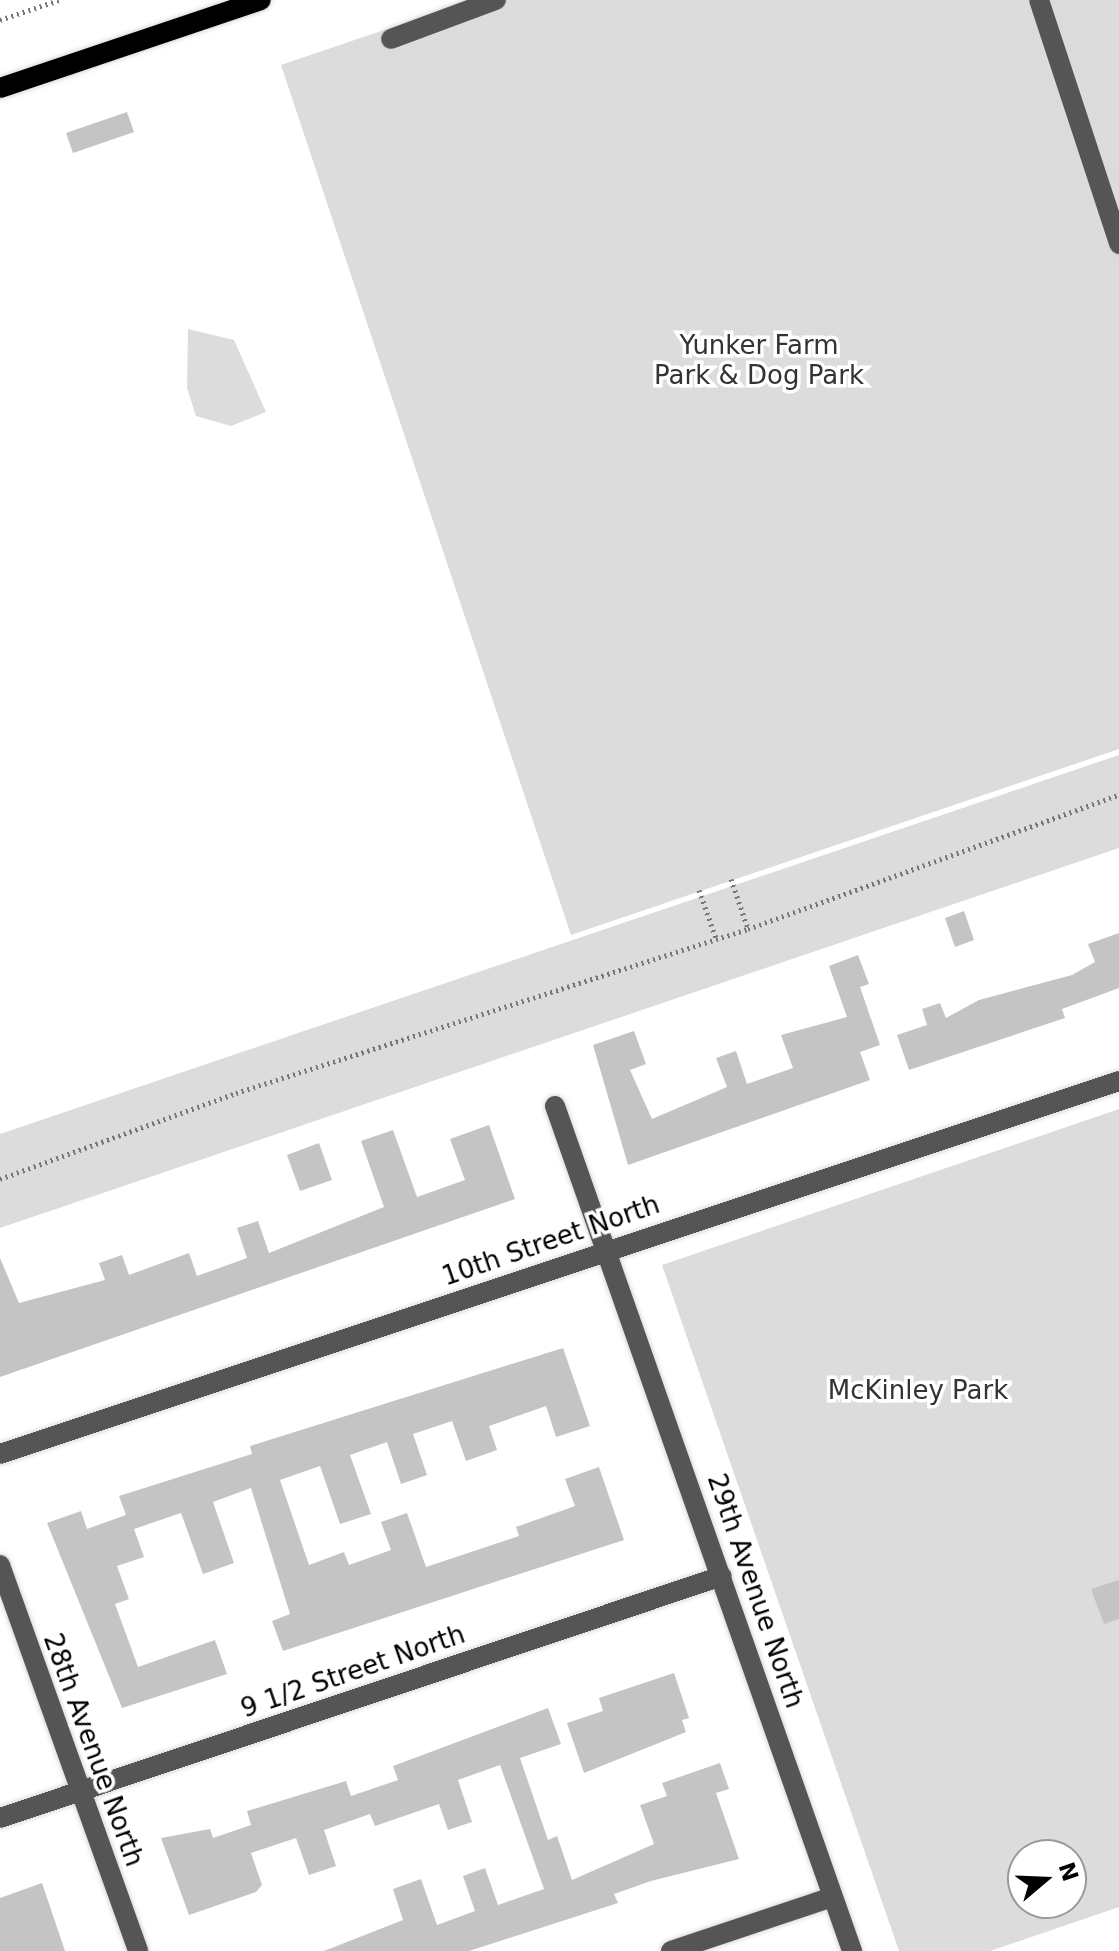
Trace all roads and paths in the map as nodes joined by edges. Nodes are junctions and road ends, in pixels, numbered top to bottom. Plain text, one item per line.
1 (59, 0) edge
2 (261, 0) edge
3 (496, 0) edge
4 (1039, 0) edge
5 (0, 20) edge
6 (391, 39) dead end
7 (0, 88) edge
8 (1119, 244) edge
9 (1119, 795) edge
10 (731, 879) dead end
11 (699, 890) dead end
12 (748, 929) junction
13 (716, 938) junction
14 (1119, 1081) edge
15 (555, 1106) dead end
16 (0, 1179) edge
17 (606, 1249) junction
18 (0, 1454) edge
19 (0, 1565) edge
20 (722, 1576) junction
21 (79, 1791) junction
22 (0, 1818) edge
23 (832, 1897) junction
24 (138, 1951) edge
25 (671, 1951) edge
26 (852, 1951) edge

1 - 5 path
2 - 7 main road
3 - 6 street
4 - 8 street
9 - 12 path
10 - 12 path
11 - 13 path
12 - 13 path
13 - 16 path
14 - 17 street, 10th Street North
15 - 17 street, 29th Avenue North
17 - 18 street, 10th Street North
17 - 20 street, 29th Avenue North
19 - 21 street, 28th Avenue North
20 - 21 street, 9 1/2 Street North
20 - 23 street, 29th Avenue North
21 - 22 street, 9 1/2 Street North
21 - 24 street, 28th Avenue North
23 - 25 street
23 - 26 street, 29th Avenue North

